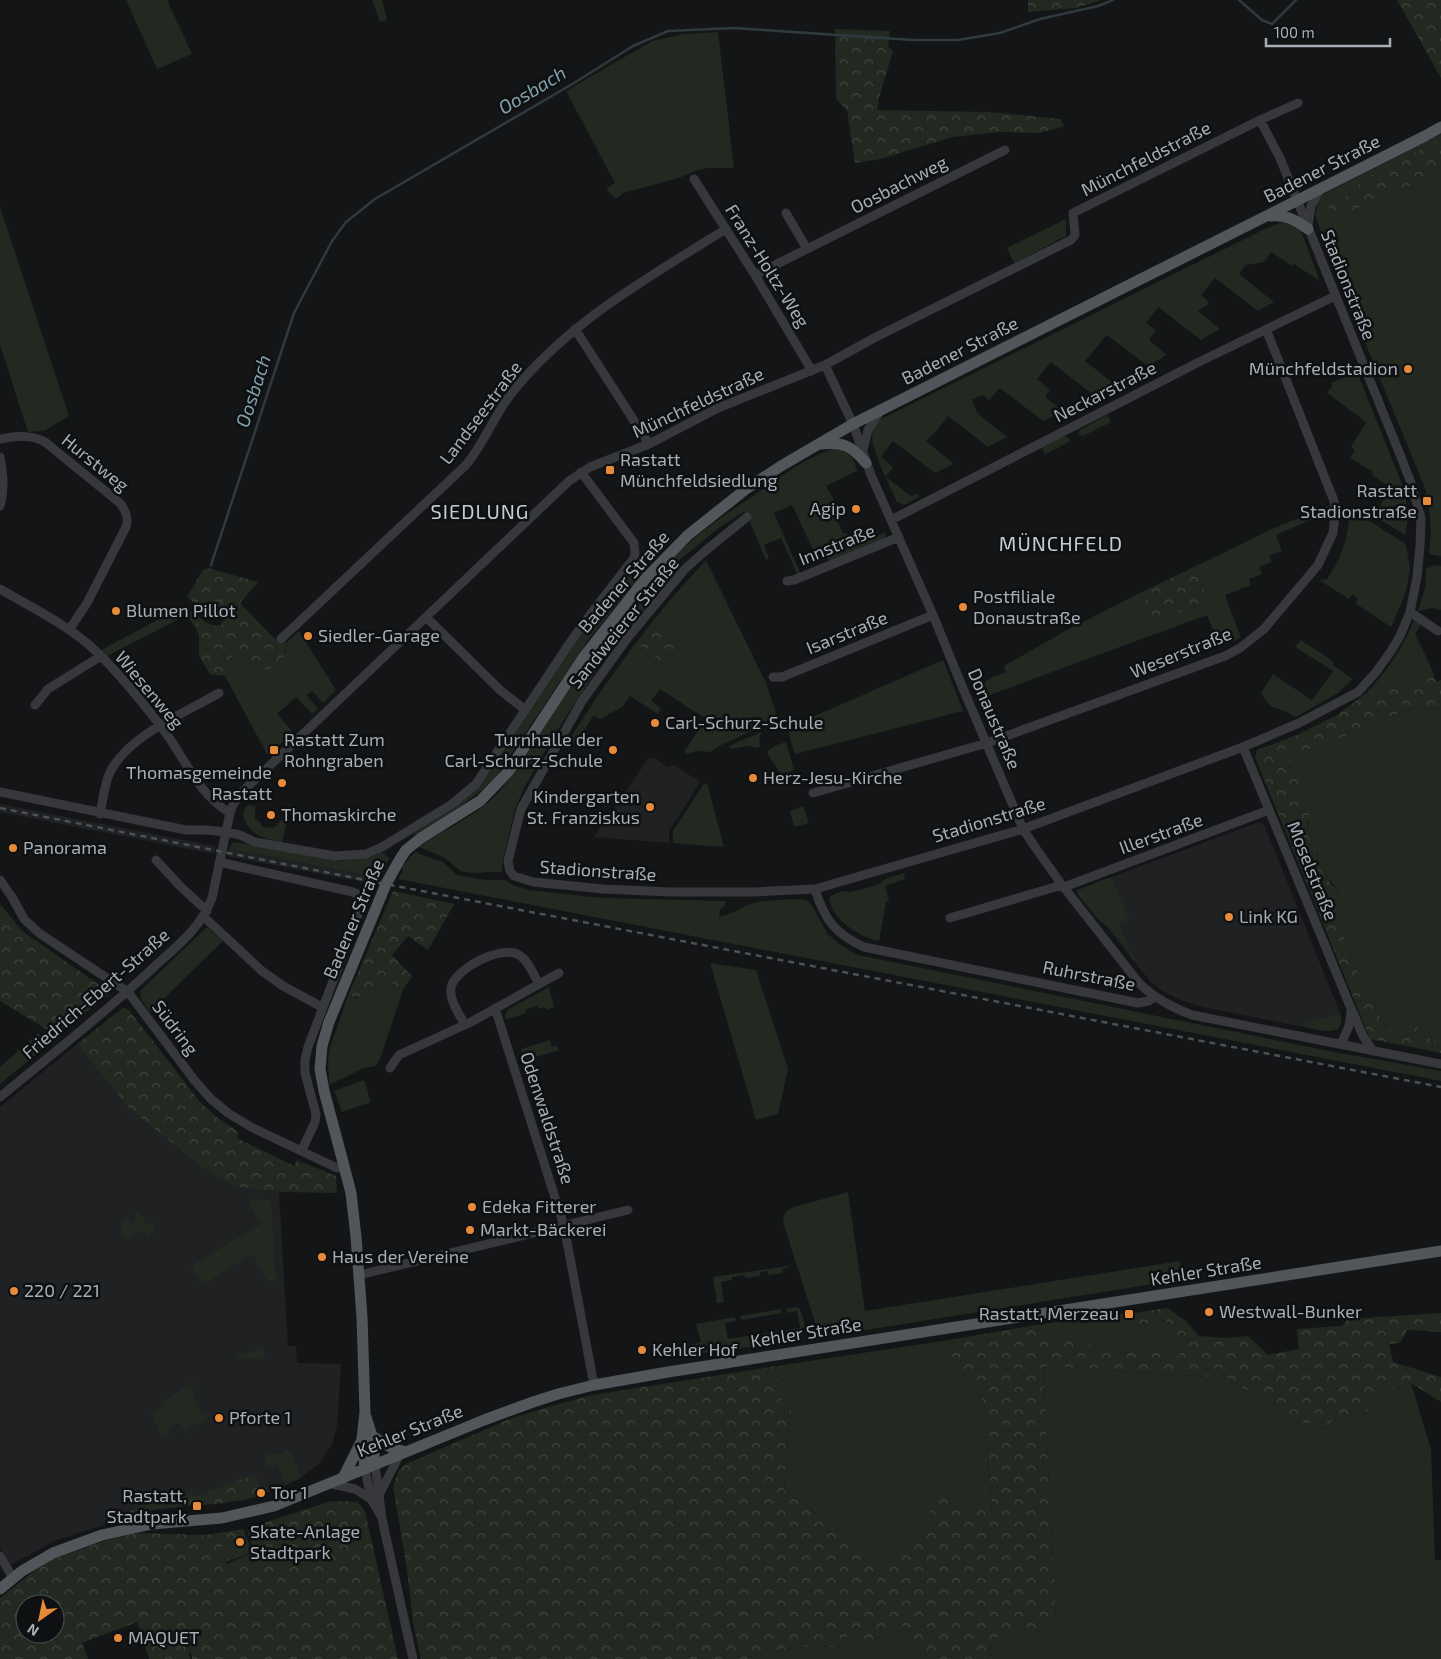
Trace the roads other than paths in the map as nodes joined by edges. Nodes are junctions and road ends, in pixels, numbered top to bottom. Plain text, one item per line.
1 (1298, 103) dead end
2 (1260, 120) junction
3 (1441, 127) edge
4 (1005, 150) dead end
5 (694, 179) dead end
6 (1320, 190) junction
7 (1297, 202) junction
8 (786, 213) dead end
9 (1268, 216) junction
10 (1308, 228) junction
11 (726, 229) junction
12 (807, 249) junction
13 (755, 275) junction
14 (1335, 296) junction
15 (575, 329) junction
16 (1266, 329) junction
17 (824, 366) junction
18 (812, 371) junction
19 (881, 410) junction
20 (853, 424) junction
21 (0, 439) edge
22 (649, 444) junction
23 (818, 444) junction
24 (0, 456) edge
25 (865, 458) junction
26 (581, 472) junction
27 (0, 506) edge
28 (747, 517) dead end
29 (891, 520) junction
30 (899, 538) junction
31 (787, 581) dead end
32 (0, 589) edge
33 (1410, 612) junction
34 (934, 615) junction
35 (426, 617) junction
36 (69, 630) junction
37 (1438, 631) dead end
38 (281, 639) dead end
39 (100, 656) junction
40 (773, 677) dead end
41 (220, 694) dead end
42 (35, 705) dead end
43 (524, 709) junction
44 (161, 726) junction
45 (987, 743) junction
46 (1243, 747) junction
47 (0, 792) edge
48 (813, 793) dead end
49 (1270, 810) junction
50 (230, 812) junction
51 (100, 814) junction
52 (1023, 828) junction
53 (226, 832) junction
54 (156, 860) dead end
55 (219, 862) junction
56 (514, 876) joint
57 (0, 880) edge
58 (1063, 886) junction
59 (815, 888) junction
60 (205, 914) junction
61 (950, 918) dead end
62 (559, 973) dead end
63 (539, 984) junction
64 (128, 992) junction
65 (1155, 997) junction
66 (1350, 1006) junction
67 (322, 1007) junction
68 (495, 1008) junction
69 (465, 1025) junction
70 (1341, 1044) junction
71 (1373, 1051) junction
72 (1441, 1064) edge
73 (390, 1068) dead end
74 (0, 1097) edge
75 (302, 1150) junction
76 (345, 1166) junction
77 (628, 1210) dead end
78 (564, 1226) junction
79 (1441, 1251) edge
80 (359, 1274) junction
81 (594, 1385) junction
82 (367, 1438) junction
83 (403, 1453) junction
84 (370, 1466) junction
85 (343, 1478) junction
86 (332, 1484) junction
87 (380, 1494) junction
88 (370, 1499) junction
89 (382, 1519) junction
90 (0, 1556) edge
91 (13, 1578) junction
92 (0, 1588) edge
93 (413, 1659) edge

1 - 2 street, Münchfeldstraße
2 - 7 street
2 - 17 street, Münchfeldstraße
3 - 6 main road, Badener Straße
4 - 12 street, Oosbachweg
5 - 11 street, Franz-Holtz-Weg
6 - 7 main road, Badener Straße
6 - 10 street, Stadionstraße
7 - 9 main road, Badener Straße
7 - 10 street, Stadionstraße
8 - 12 street
9 - 10 main road
9 - 19 main road, Badener Straße
10 - 14 street, Stadionstraße
11 - 13 street, Franz-Holtz-Weg
11 - 15 street, Landseestraße
12 - 13 street, Oosbachweg
13 - 18 street, Franz-Holtz-Weg
14 - 16 street, Neckarstraße
14 - 33 street, Stadionstraße
15 - 22 street
15 - 38 street, Landseestraße
16 - 29 street, Neckarstraße
16 - 45 street, Weserstraße
17 - 18 street, Münchfeldstraße
17 - 20 street
18 - 22 street, Münchfeldstraße
19 - 20 main road, Badener Straße
19 - 25 street
20 - 23 main road, Badener Straße
20 - 25 street, Donaustraße
21 - 36 street, Hurstweg
22 - 26 street, Münchfeldstraße
23 - 25 main road
23 - 76 main road, Badener Straße
24 - 27 street
25 - 29 street, Donaustraße
26 - 35 street, Münchfeldstraße
26 - 43 street
28 - 56 street, Sandweierer Straße
29 - 30 street, Donaustraße
30 - 31 street, Innstraße
30 - 34 street, Donaustraße
32 - 36 street, Wiesenweg
33 - 37 street
33 - 46 street, Stadionstraße
34 - 40 street, Isarstraße
34 - 45 street, Donaustraße
35 - 43 street
35 - 50 street, Münchfeldstraße
36 - 39 street, Wiesenweg
39 - 42 street, Wiesenweg
39 - 44 street, Wiesenweg
41 - 44 street
43 - 53 street
44 - 50 street, Wiesenweg
44 - 51 street
45 - 48 street, Weserstraße
45 - 52 street, Donaustraße
46 - 49 street, Moselstraße
46 - 52 street, Stadionstraße
47 - 51 street
49 - 58 street, Illerstraße
49 - 66 street, Moselstraße
50 - 53 street, Münchfeldstraße
51 - 53 street
52 - 58 street, Donaustraße
52 - 59 street, Stadionstraße
53 - 55 street, Friedrich-Ebert-Straße
54 - 60 street
55 - 60 street, Friedrich-Ebert-Straße
55 - 67 street
56 - 59 street, Stadionstraße
57 - 64 street, Südring
58 - 61 street, Illerstraße
58 - 65 street, Donaustraße
59 - 65 street, Ruhrstraße
60 - 64 street, Friedrich-Ebert-Straße
60 - 67 street
62 - 63 street
63 - 68 street
63 - 69 street
64 - 74 street, Friedrich-Ebert-Straße
64 - 75 street, Südring
65 - 70 street, Ruhrstraße
66 - 70 street
66 - 71 street, Moselstraße
67 - 75 street
68 - 69 street
68 - 78 street, Odenwaldstraße
69 - 73 street
70 - 71 street, Ruhrstraße
71 - 72 street, Ruhrstraße
75 - 76 street, Südring
76 - 80 main road, Badener Straße
77 - 78 street
78 - 80 street
78 - 81 street, Odenwaldstraße
79 - 81 main road, Kehler Straße
80 - 82 main road, Badener Straße
81 - 83 main road, Kehler Straße
82 - 83 main road
82 - 84 main road, Badener Straße
82 - 85 main road
83 - 84 main road, Kehler Straße
83 - 87 street
84 - 85 main road, Kehler Straße
84 - 87 street
84 - 88 street
85 - 86 main road, Kehler Straße
86 - 88 street
86 - 91 main road, Kehler Straße
87 - 89 street
88 - 89 street
89 - 93 street
90 - 91 street
91 - 92 main road, Kehler Straße

